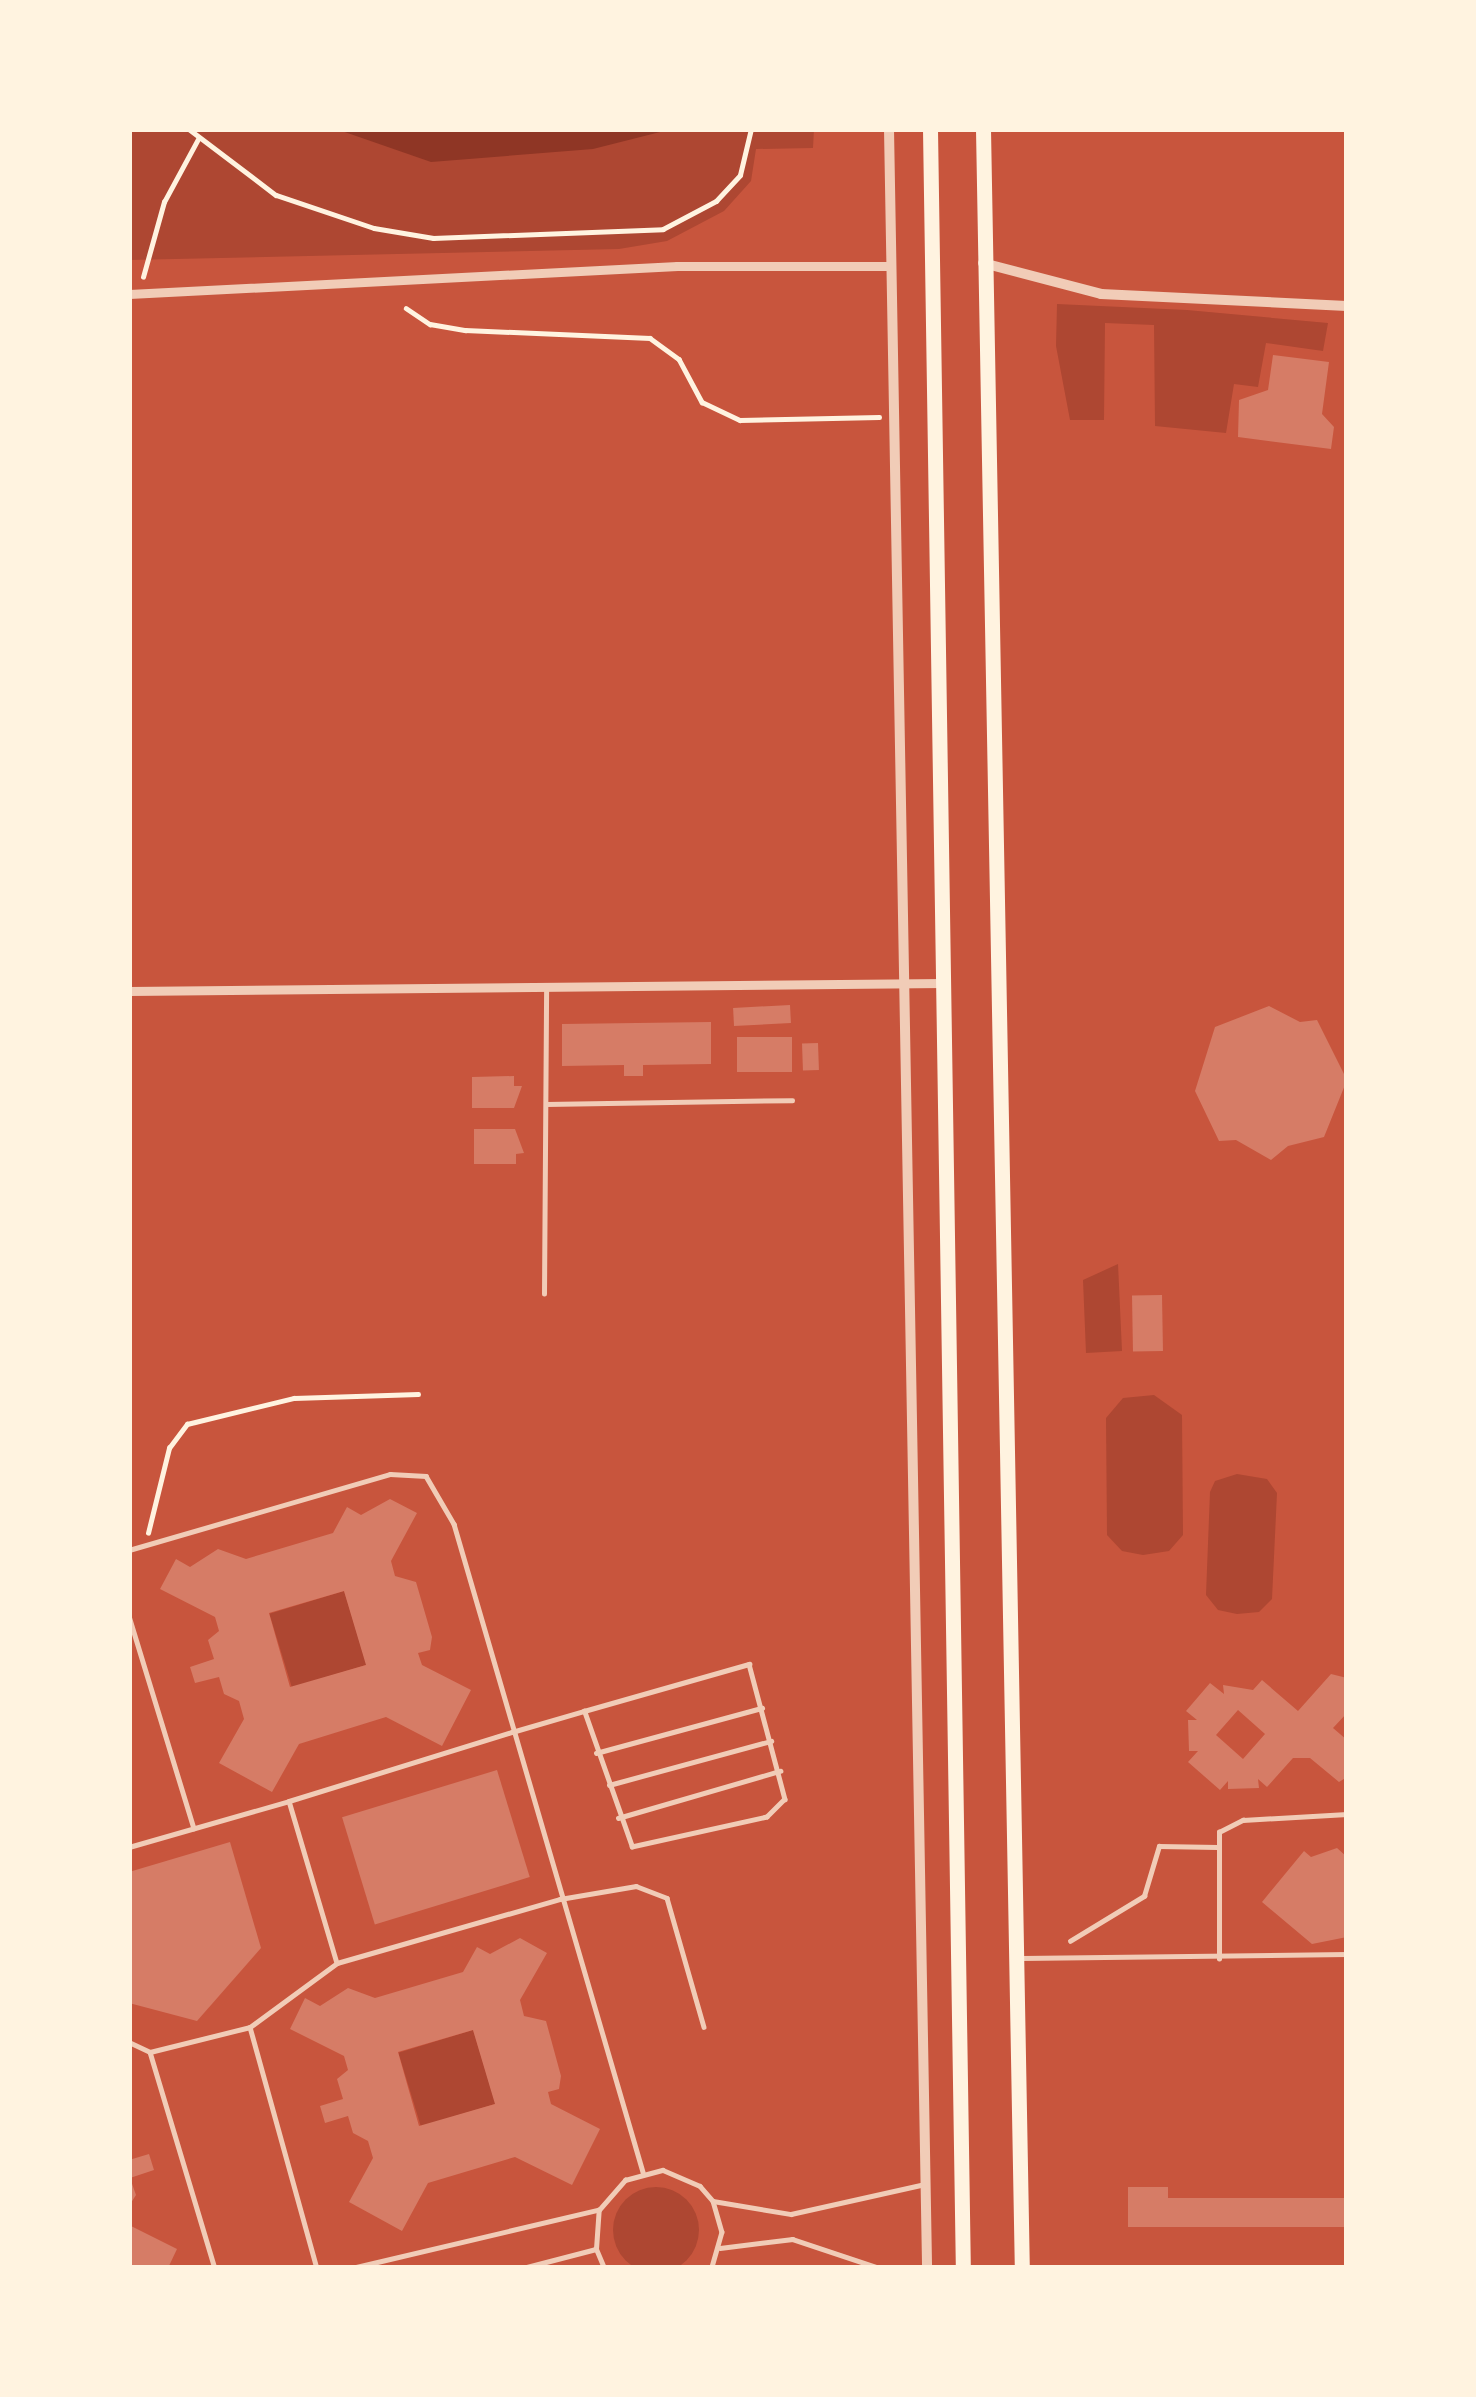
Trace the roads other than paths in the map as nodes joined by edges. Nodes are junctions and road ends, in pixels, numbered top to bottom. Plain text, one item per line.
1 (889, 129) edge
2 (930, 129) edge
3 (982, 129) edge
4 (983, 263) junction
5 (890, 266) junction
6 (129, 295) edge
7 (1347, 306) edge
8 (900, 983) junction
9 (944, 983) junction
10 (546, 986) junction
11 (129, 991) edge
12 (792, 1100) dead end
13 (546, 1104) junction
14 (544, 1294) dead end
15 (129, 1550) edge
16 (129, 1616) edge
17 (762, 1708) junction
18 (584, 1711) junction
19 (512, 1732) junction
20 (771, 1741) junction
21 (596, 1753) junction
22 (780, 1771) junction
23 (606, 1785) junction
24 (289, 1801) junction
25 (1347, 1814) edge
26 (616, 1818) junction
27 (194, 1828) junction
28 (129, 1847) edge
29 (1217, 1847) junction
30 (560, 1899) junction
31 (1070, 1941) dead end
32 (1347, 1954) edge
33 (1016, 1958) junction
34 (1219, 1960) junction
35 (337, 1963) junction
36 (704, 2026) dead end
37 (250, 2027) junction
38 (129, 2042) edge
39 (150, 2052) junction
40 (643, 2172) junction
41 (925, 2184) junction
42 (713, 2201) junction
43 (599, 2210) junction
44 (720, 2248) junction
45 (596, 2249) junction
46 (214, 2268) edge
47 (317, 2268) edge
48 (352, 2268) edge
49 (523, 2268) edge
50 (604, 2268) edge
51 (712, 2268) edge
52 (879, 2268) edge
53 (927, 2268) edge
54 (963, 2268) edge
55 (1022, 2268) edge

1 - 5 street
2 - 9 highway
3 - 4 highway
4 - 7 street
4 - 33 highway
5 - 6 street
5 - 8 street
8 - 9 street
8 - 10 street
8 - 41 street
9 - 54 highway
10 - 11 street
10 - 13 lane
12 - 13 lane
13 - 14 lane
15 - 19 lane
16 - 27 lane
17 - 18 lane
17 - 20 lane
17 - 21 lane
18 - 19 lane
18 - 21 lane
19 - 24 lane
19 - 30 lane
20 - 22 lane
20 - 23 lane
21 - 23 lane
22 - 26 lane
22 - 26 lane
23 - 26 lane
24 - 27 lane
24 - 35 lane
25 - 29 lane
27 - 28 lane
29 - 31 lane
29 - 34 lane
30 - 35 lane
30 - 36 lane
30 - 40 lane
32 - 34 lane
33 - 34 lane
33 - 55 highway
35 - 37 lane
37 - 39 lane
37 - 47 lane
38 - 39 lane
39 - 46 lane
40 - 42 lane
40 - 43 lane
41 - 42 lane
41 - 53 street
42 - 44 lane
43 - 45 lane
43 - 48 lane
44 - 51 lane
44 - 52 lane
45 - 49 lane
45 - 50 lane

